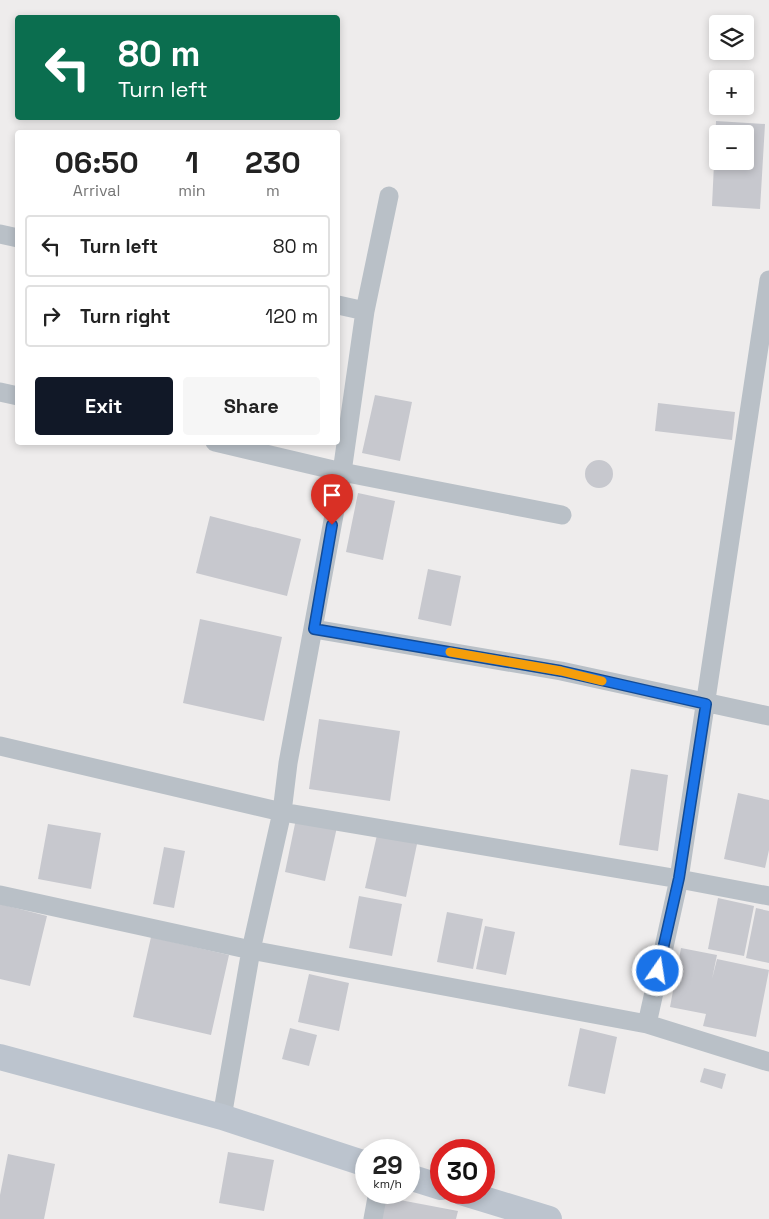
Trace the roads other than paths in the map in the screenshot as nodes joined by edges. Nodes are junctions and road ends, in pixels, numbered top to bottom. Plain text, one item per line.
1 (389, 196) dead end
2 (0, 234) edge
3 (15, 237) edge
4 (769, 280) edge
5 (340, 305) edge
6 (365, 311) junction
7 (762, 384) edge
8 (0, 392) edge
9 (15, 395) edge
10 (228, 445) edge
11 (342, 472) junction
12 (562, 515) dead end
13 (314, 629) junction
14 (706, 704) junction
15 (769, 716) edge
16 (0, 746) edge
17 (282, 812) junction
18 (679, 878) junction
19 (0, 895) edge
20 (769, 896) edge
21 (251, 950) junction
22 (647, 1024) junction
23 (0, 1057) edge
24 (769, 1062) edge
25 (222, 1117) junction
26 (355, 1160) edge
27 (495, 1202) edge
28 (376, 1204) edge
29 (373, 1219) edge
30 (549, 1219) edge

1 - 6 street
2 - 3 street
4 - 7 street
5 - 6 street
6 - 11 street
7 - 14 street
8 - 9 street
10 - 11 street
11 - 12 street
11 - 13 street
13 - 14 street
13 - 17 street
14 - 15 street
14 - 18 street
16 - 17 street
17 - 18 street
17 - 21 street
18 - 20 street
18 - 22 street
19 - 21 street
21 - 22 street
21 - 25 street
22 - 24 street
23 - 25 street
25 - 26 street
27 - 30 street
28 - 29 street

